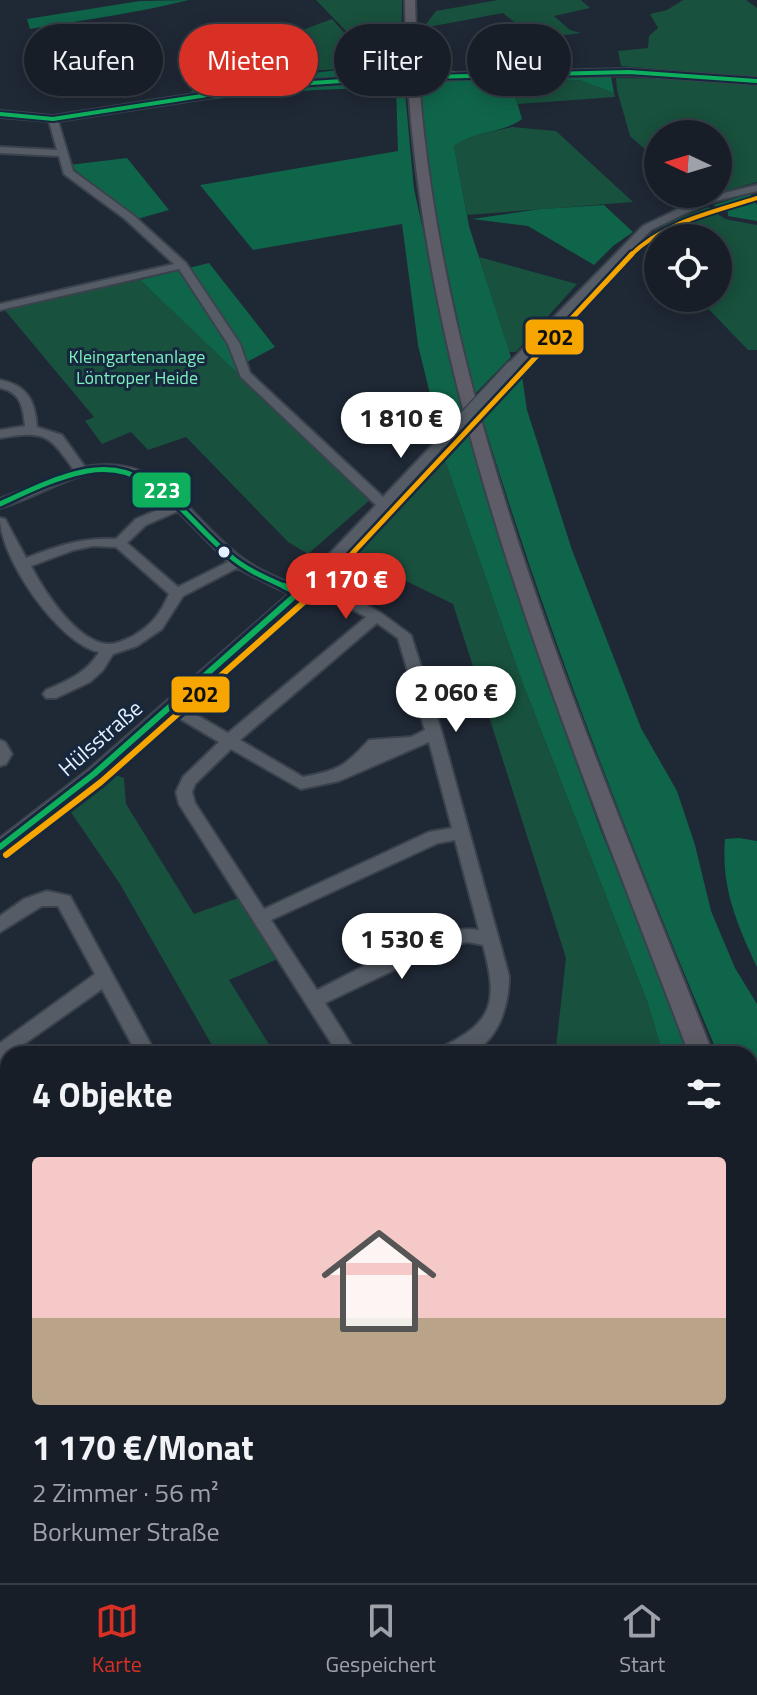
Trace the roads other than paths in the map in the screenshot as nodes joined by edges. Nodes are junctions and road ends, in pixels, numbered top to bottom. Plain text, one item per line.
1 (410, 0) edge
2 (757, 81) edge
3 (0, 114) edge
4 (53, 119) junction
5 (0, 150) edge
6 (62, 153) junction
7 (757, 188) edge
8 (182, 265) junction
9 (0, 307) edge
10 (0, 384) edge
11 (31, 429) junction
12 (0, 434) edge
13 (81, 471) junction
14 (0, 504) edge
15 (383, 504) junction
16 (179, 506) junction
17 (0, 522) edge
18 (119, 543) junction
19 (238, 562) junction
20 (23, 564) junction
21 (177, 593) junction
22 (298, 593) junction
23 (335, 594) dead end
24 (376, 616) junction
25 (108, 650) junction
26 (51, 694) dead end
27 (170, 706) junction
28 (427, 737) junction
29 (229, 741) junction
30 (0, 746) edge
31 (0, 760) edge
32 (462, 833) junction
33 (0, 847) edge
34 (260, 918) junction
35 (0, 925) edge
36 (489, 939) junction
37 (106, 976) junction
38 (313, 1000) junction
39 (10, 1046) edge
40 (143, 1046) edge
41 (343, 1046) edge
42 (461, 1046) edge
43 (698, 1046) edge

1 - 43 main road
2 - 4 street, bridge
3 - 4 street
4 - 6 street
5 - 6 street
6 - 8 street
7 - 15 street, Hülsstraße, bridge
8 - 9 street
8 - 15 street
10 - 11 street
11 - 12 street
11 - 13 street
13 - 14 street
13 - 16 street
15 - 22 street, Hülsstraße
16 - 18 street
16 - 19 street
17 - 20 street
18 - 20 street
18 - 21 street
19 - 21 street
19 - 22 street
20 - 25 street
21 - 25 street
22 - 27 street, Hülsstraße
23 - 24 street
24 - 28 street
24 - 29 street
25 - 26 street
27 - 29 street
27 - 33 street, Hülsstraße
28 - 29 street
28 - 32 street
29 - 34 street
30 - 31 street
32 - 34 street
32 - 36 street
34 - 38 street
35 - 37 street
36 - 38 street
36 - 42 street
37 - 39 street
37 - 40 street
38 - 41 street

